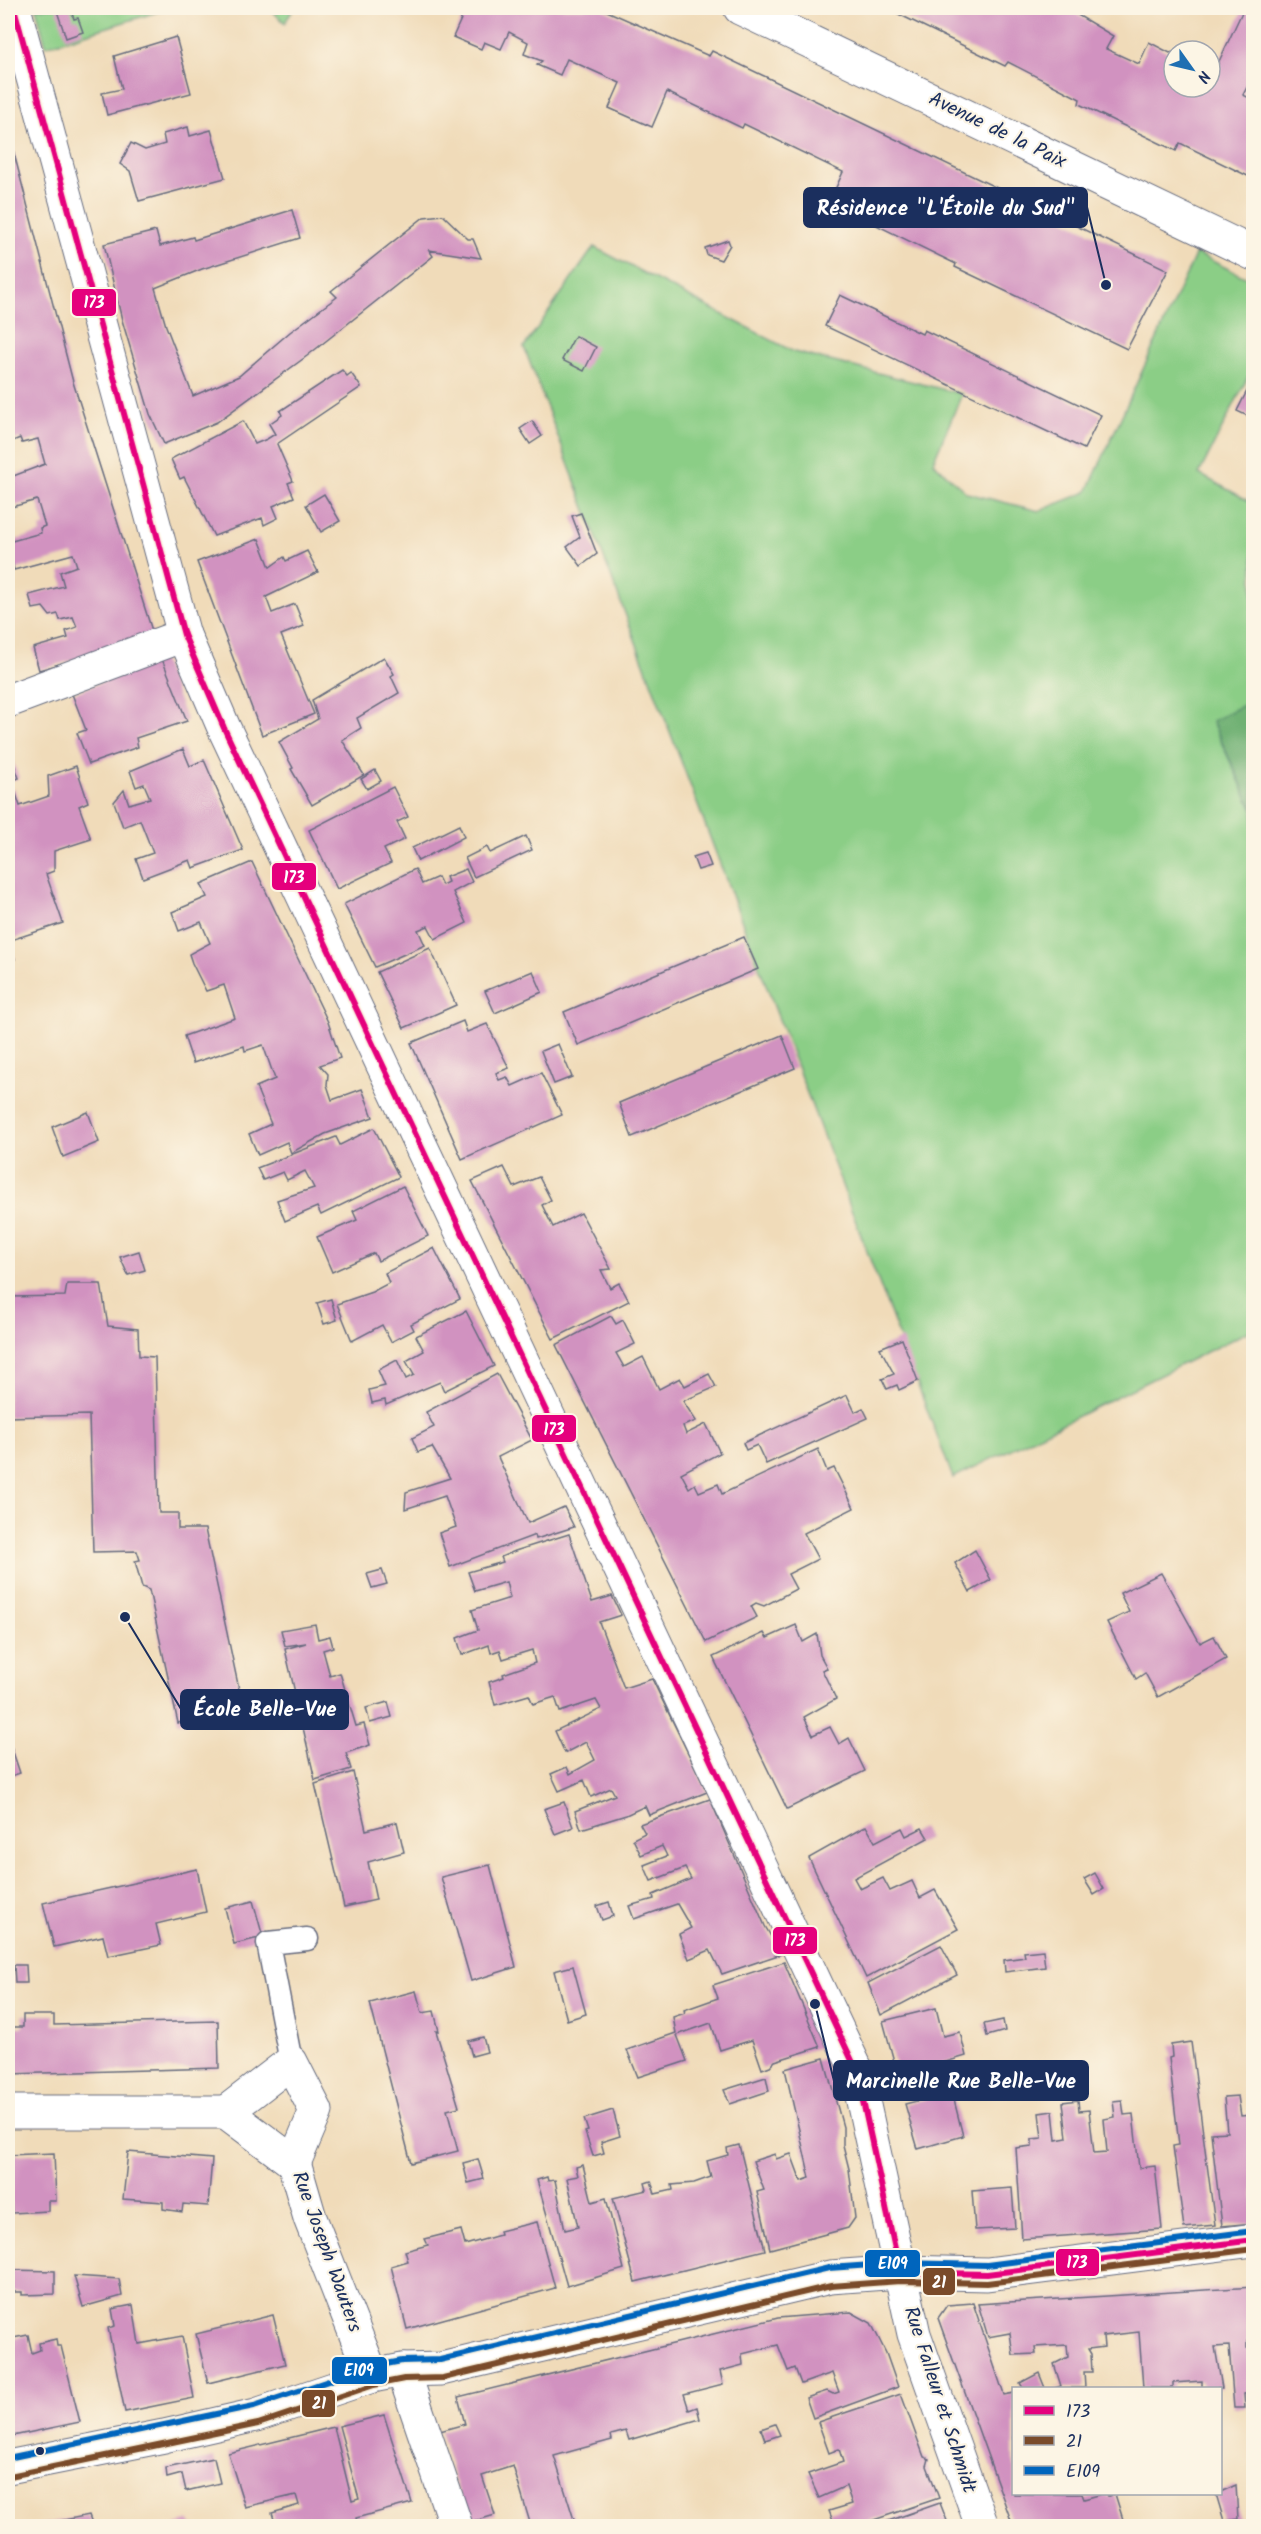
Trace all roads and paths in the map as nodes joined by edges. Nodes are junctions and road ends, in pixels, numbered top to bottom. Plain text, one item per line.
1 (14, 8) edge
2 (743, 8) edge
3 (1254, 254) edge
4 (183, 635) junction
5 (8, 701) edge
6 (307, 1939) dead end
7 (291, 2062) junction
8 (8, 2112) edge
9 (226, 2112) junction
10 (294, 2163) junction
11 (1254, 2240) edge
12 (900, 2272) junction
13 (388, 2373) junction
14 (8, 2467) edge
15 (456, 2526) edge
16 (982, 2526) edge

1 - 4 street, Rue Falleur et Schmidt
2 - 3 street, Avenue de la Paix
4 - 5 street
4 - 12 street, Rue Falleur et Schmidt
6 - 7 lane
7 - 9 street
7 - 10 street, Rue Joseph Wauters
8 - 9 street
9 - 10 street, Rue Joseph Wauters
10 - 13 street, Rue Joseph Wauters
11 - 12 street
12 - 13 street
12 - 16 street, Rue Falleur et Schmidt
13 - 14 street
13 - 15 street, Rue Joseph Wauters

